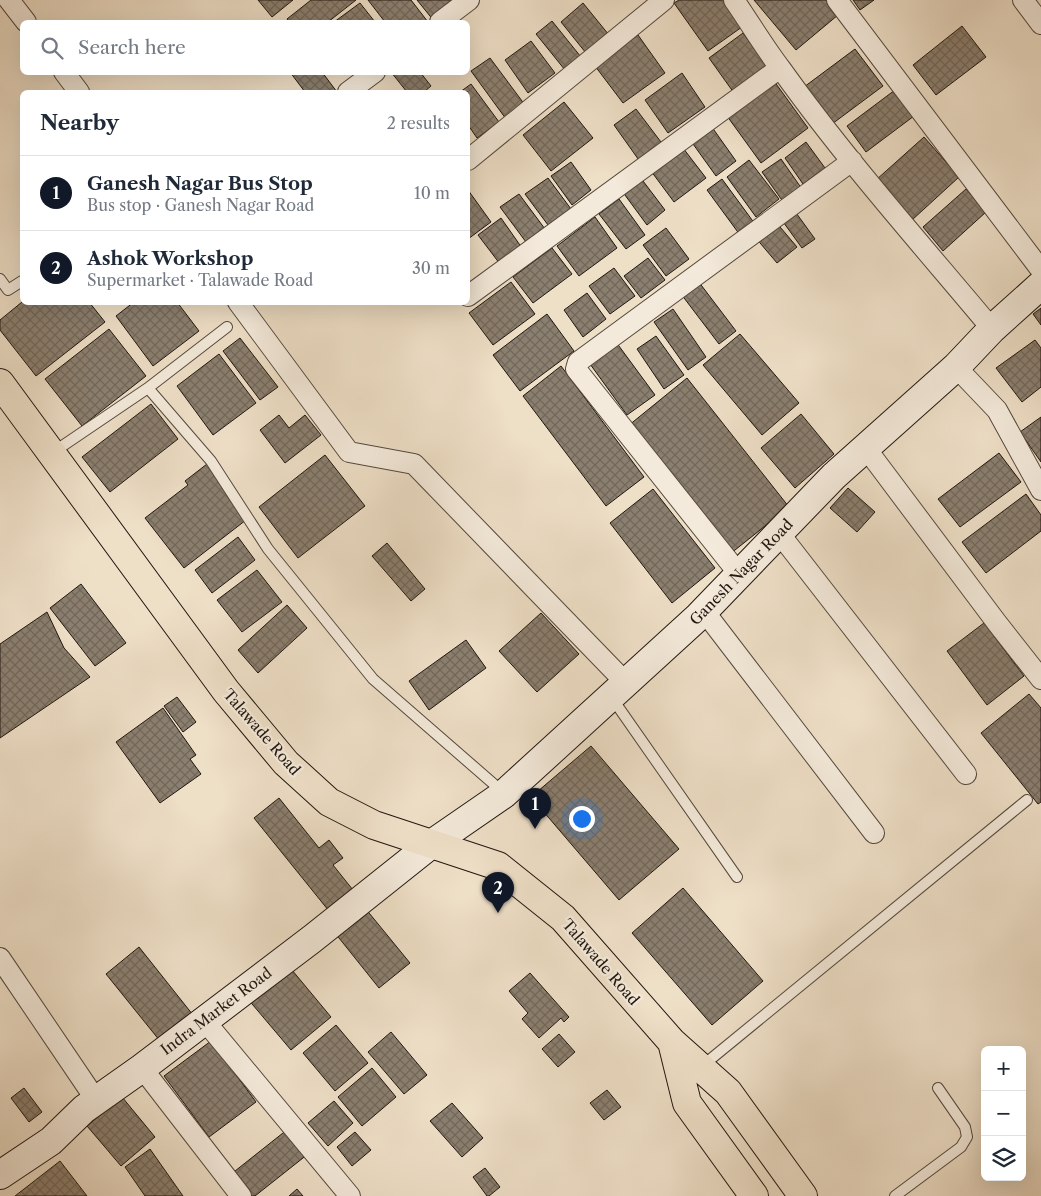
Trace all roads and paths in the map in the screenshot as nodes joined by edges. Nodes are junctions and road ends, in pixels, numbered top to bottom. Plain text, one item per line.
1 (8, 0) edge
2 (469, 0) edge
3 (664, 0) edge
4 (734, 0) edge
5 (837, 0) edge
6 (1023, 0) edge
7 (24, 20) edge
8 (443, 20) edge
9 (1041, 24) edge
10 (780, 68) junction
11 (66, 75) edge
12 (370, 75) edge
13 (78, 90) edge
14 (351, 90) edge
15 (470, 158) edge
16 (852, 161) junction
17 (1041, 270) edge
18 (0, 279) edge
19 (20, 282) edge
20 (1041, 285) edge
21 (470, 295) edge
22 (240, 305) edge
23 (227, 326) dead end
24 (992, 329) junction
25 (956, 367) junction
26 (0, 383) edge
27 (148, 388) junction
28 (865, 447) junction
29 (52, 454) junction
30 (1041, 490) edge
31 (779, 533) junction
32 (739, 574) junction
33 (704, 611) junction
34 (1041, 679) edge
35 (619, 689) junction
36 (966, 774) dead end
37 (504, 794) junction
38 (1027, 800) dead end
39 (874, 832) dead end
40 (430, 845) junction
41 (738, 877) dead end
42 (0, 958) edge
43 (204, 1020) junction
44 (672, 1042) junction
45 (701, 1067) junction
46 (142, 1068) junction
47 (938, 1088) dead end
48 (96, 1100) junction
49 (0, 1175) edge
50 (241, 1196) edge
51 (350, 1196) edge
52 (754, 1196) edge
53 (803, 1196) edge
54 (895, 1196) edge

1 - 7 street
2 - 8 street
3 - 15 street
4 - 10 street
5 - 17 street
6 - 9 street
10 - 16 street
10 - 21 street
11 - 13 street
12 - 14 street
16 - 24 street
16 - 32 street
18 - 19 lane
20 - 24 street, Ganesh Nagar Road
22 - 35 street
23 - 27 lane
24 - 25 street, Ganesh Nagar Road
25 - 28 street, Ganesh Nagar Road
25 - 30 street
26 - 29 main road, Talawade Road
27 - 29 lane
27 - 37 lane
28 - 31 street, Ganesh Nagar Road
28 - 34 street
29 - 40 main road, Talawade Road
31 - 32 street, Ganesh Nagar Road
31 - 36 street
32 - 33 street, Ganesh Nagar Road
33 - 35 street, Ganesh Nagar Road
33 - 39 street
35 - 37 street, Ganesh Nagar Road
35 - 41 lane
37 - 40 street, Ganesh Nagar Road
38 - 45 lane
40 - 43 street, Indra Market Road
40 - 44 main road, Talawade Road
42 - 48 street
43 - 46 street, Indra Market Road
43 - 51 street
44 - 45 main road, Talawade Road
44 - 52 main road, Talawade Road
45 - 53 main road, Talawade Road
46 - 48 street, Indra Market Road
46 - 50 street
47 - 54 lane
48 - 49 street, Indra Market Road

